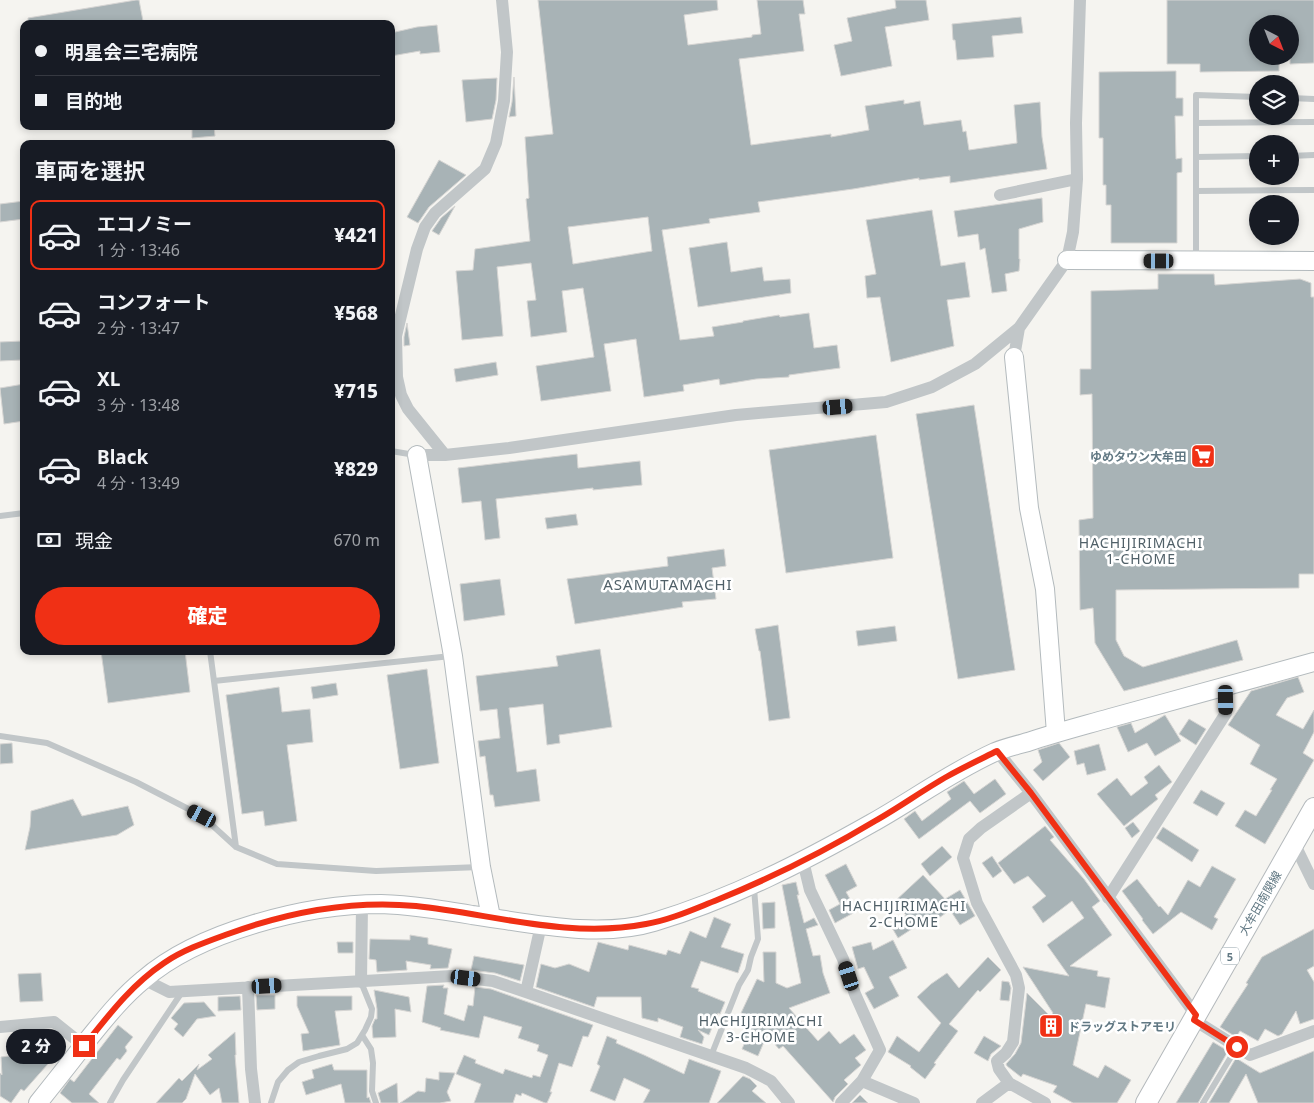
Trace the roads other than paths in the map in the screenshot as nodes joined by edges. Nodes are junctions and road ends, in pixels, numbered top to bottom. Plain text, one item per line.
1 (502, 0) edge
2 (1080, 0) edge
3 (1249, 97) edge
4 (1299, 98) edge
5 (1314, 99) edge
6 (1314, 122) edge
7 (1196, 123) junction
8 (1314, 155) edge
9 (1249, 156) edge
10 (1299, 156) edge
11 (1196, 157) junction
12 (1077, 179) junction
13 (1196, 190) junction
14 (1314, 190) edge
15 (1000, 195) dead end
16 (1067, 260) junction
17 (1196, 261) junction
18 (1314, 261) edge
19 (1019, 328) junction
20 (1014, 357) joint
21 (395, 452) edge
22 (445, 455) junction
23 (417, 456) junction
24 (20, 514) edge
25 (0, 516) edge
26 (211, 655) edge
27 (453, 656) junction
28 (1314, 662) edge
29 (214, 681) junction
30 (1226, 686) junction
31 (1056, 733) junction
32 (0, 736) edge
33 (997, 751) junction
34 (1031, 793) junction
35 (1314, 808) edge
36 (1294, 843) junction
37 (236, 847) junction
38 (802, 861) junction
39 (481, 867) junction
40 (1314, 884) edge
41 (754, 888) dead end
42 (1108, 898) junction
43 (362, 905) junction
44 (491, 917) junction
45 (541, 925) junction
46 (143, 979) junction
47 (361, 982) junction
48 (248, 987) junction
49 (182, 992) junction
50 (526, 992) junction
51 (1195, 1018) junction
52 (0, 1027) edge
53 (1314, 1031) edge
54 (362, 1035) junction
55 (84, 1046) junction
56 (1237, 1047) junction
57 (711, 1056) junction
58 (862, 1081) junction
59 (1009, 1084) junction
60 (38, 1103) edge
61 (110, 1103) edge
62 (255, 1103) edge
63 (271, 1103) edge
64 (376, 1103) edge
65 (789, 1103) edge
66 (841, 1103) edge
67 (914, 1103) edge
68 (982, 1103) edge
69 (1045, 1103) edge
70 (1146, 1103) edge
71 (1204, 1103) edge

1 - 22 street
2 - 12 street
3 - 7 lane
4 - 5 lane
6 - 7 lane
7 - 11 lane
8 - 10 lane
9 - 11 lane
11 - 13 lane
12 - 15 street
12 - 16 street
13 - 14 lane
13 - 17 lane
16 - 17 street
16 - 19 street
17 - 18 street
19 - 20 street
19 - 22 street
20 - 31 street
21 - 23 lane
22 - 23 street
23 - 27 street
24 - 25 lane
26 - 29 lane
27 - 29 lane
27 - 39 street
28 - 30 street
29 - 37 lane
30 - 31 street
30 - 42 street
31 - 33 street
32 - 37 lane
33 - 34 street
33 - 38 street
34 - 42 street
34 - 59 street
35 - 36 main road, 大牟田南関線 / 5
36 - 40 street
36 - 51 main road, 大牟田南関線 / 5
37 - 39 lane
38 - 45 street
38 - 58 street
39 - 44 street
41 - 57 lane
42 - 51 street
43 - 44 street
43 - 46 street
43 - 47 street
44 - 45 street
45 - 50 street
46 - 49 street
46 - 55 street
47 - 48 street
47 - 50 street
47 - 54 lane
48 - 49 street
48 - 62 street
49 - 61 lane
50 - 57 street
51 - 56 street
51 - 70 main road, 大牟田南関線 / 5
52 - 55 street
53 - 56 street
54 - 63 lane
54 - 64 lane
55 - 60 street
56 - 71 lane
57 - 65 street
58 - 66 street
58 - 67 street
59 - 68 street
59 - 69 street

